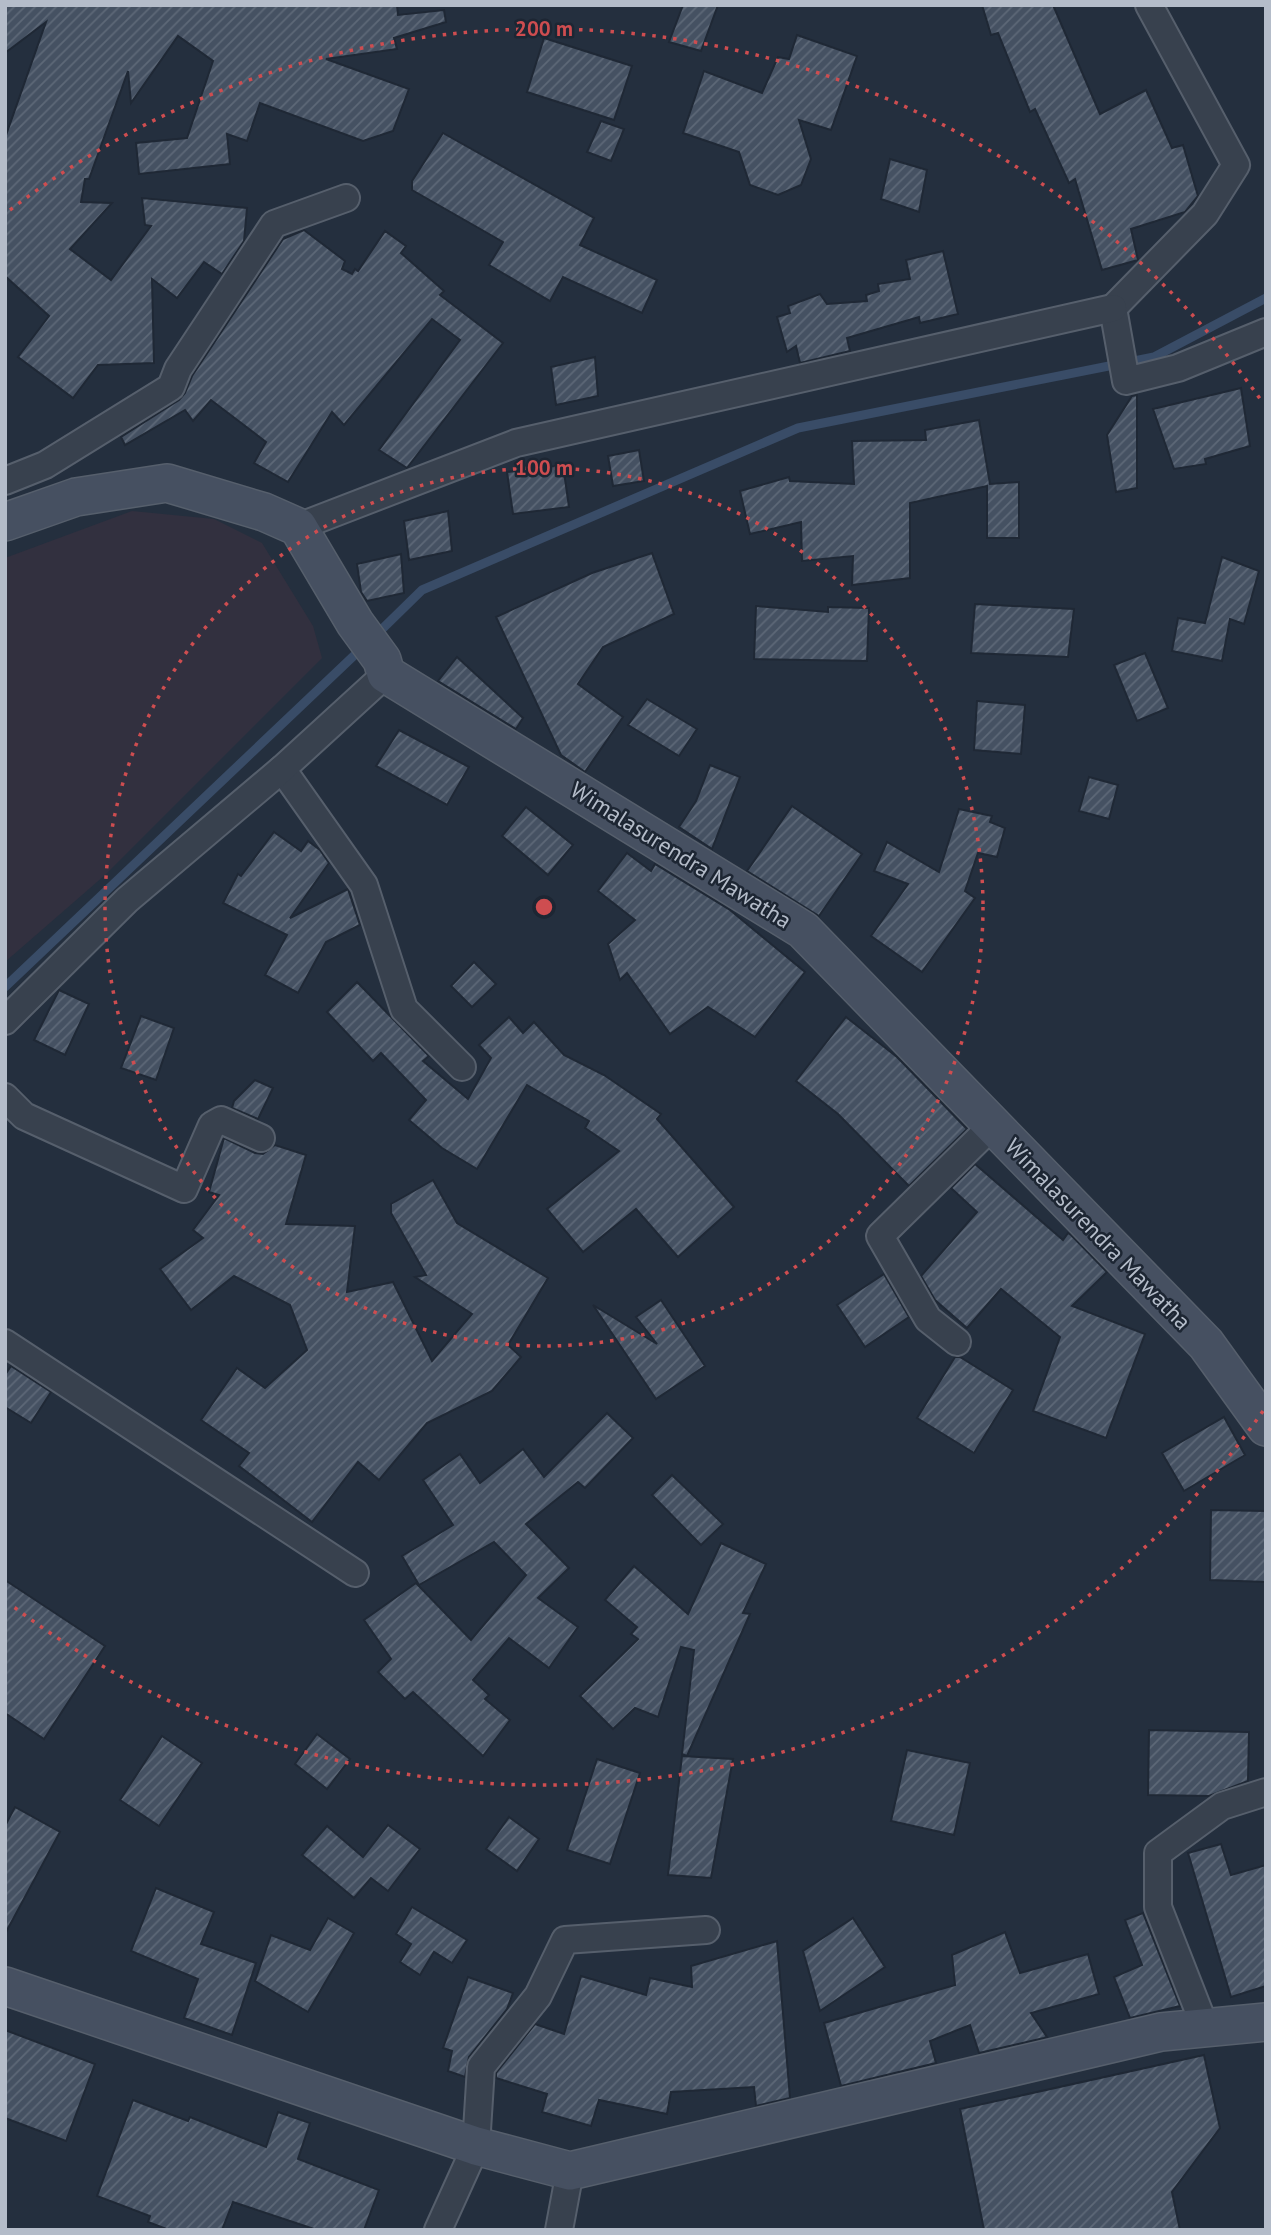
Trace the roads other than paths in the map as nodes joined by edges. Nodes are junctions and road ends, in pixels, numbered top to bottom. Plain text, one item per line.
1 (1149, 5) edge
2 (346, 198) dead end
3 (1113, 308) junction
4 (1266, 332) edge
5 (5, 481) edge
6 (5, 522) edge
7 (298, 527) junction
8 (384, 667) junction
9 (282, 769) junction
10 (5, 1021) edge
11 (461, 1068) dead end
12 (5, 1097) edge
13 (993, 1125) junction
14 (261, 1138) dead end
15 (957, 1342) dead end
16 (5, 1343) edge
17 (1264, 1418) edge
18 (355, 1573) dead end
19 (1266, 1792) edge
20 (706, 1930) dead end
21 (5, 1986) edge
22 (1266, 2022) edge
23 (1205, 2027) junction
24 (476, 2146) junction
25 (570, 2171) junction
26 (439, 2230) edge
27 (559, 2230) edge

1 - 3 street
2 - 5 street
3 - 4 street
3 - 7 street
6 - 7 street
7 - 8 street, Wimalasurendra Mawatha
8 - 9 street
8 - 13 street, Wimalasurendra Mawatha
9 - 10 street
9 - 11 street
12 - 14 street
13 - 15 street
13 - 17 street, Wimalasurendra Mawatha
16 - 18 street
19 - 23 street
20 - 24 street
21 - 24 street
22 - 23 street
23 - 25 street
24 - 25 street
24 - 26 street
25 - 27 street

